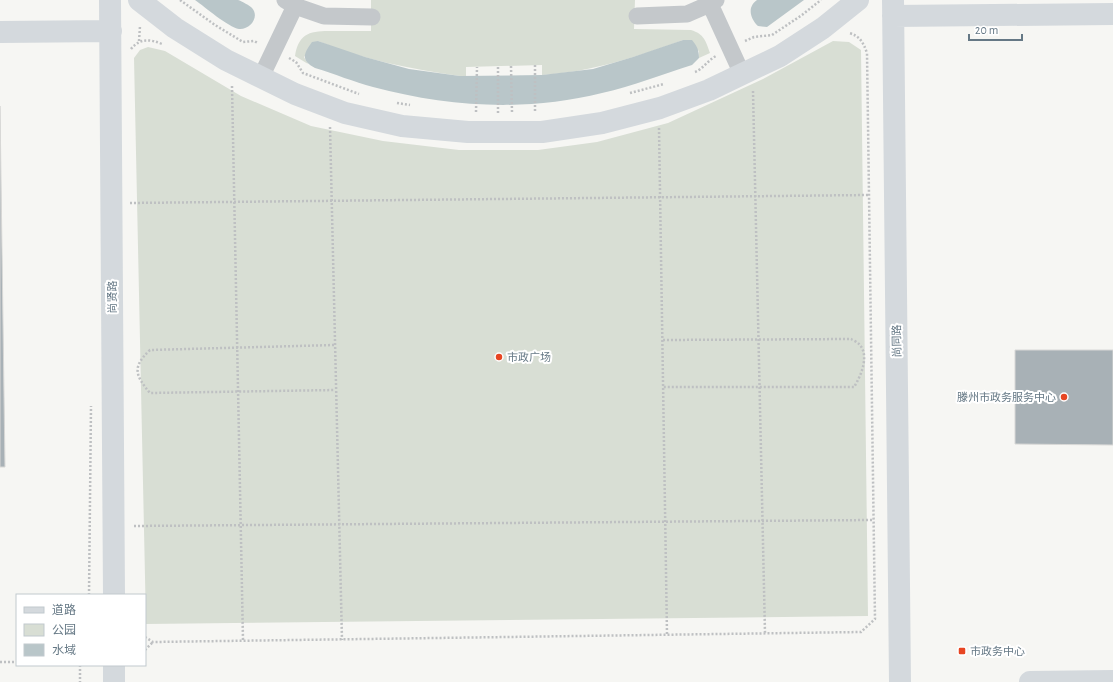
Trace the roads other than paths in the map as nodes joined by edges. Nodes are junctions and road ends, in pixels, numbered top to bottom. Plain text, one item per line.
1 (110, 0) edge
2 (139, 0) edge
3 (858, 0) edge
4 (713, 2) edge
5 (290, 3) edge
6 (893, 8) edge
7 (1113, 14) edge
8 (372, 16) dead end
9 (637, 16) dead end
10 (110, 31) junction
11 (0, 32) edge
12 (261, 77) junction
13 (748, 82) junction
14 (114, 594) edge
15 (114, 666) edge
16 (1113, 681) edge
17 (114, 682) edge
18 (900, 682) edge
19 (1030, 682) edge

1 - 10 street, 尚贤路
2 - 12 street
3 - 13 street
4 - 9 street
4 - 13 street
5 - 8 street
5 - 12 street
6 - 7 street
6 - 18 street, 尚同路
10 - 11 street
10 - 14 street, 尚贤路
12 - 13 street
15 - 17 street
16 - 19 street

